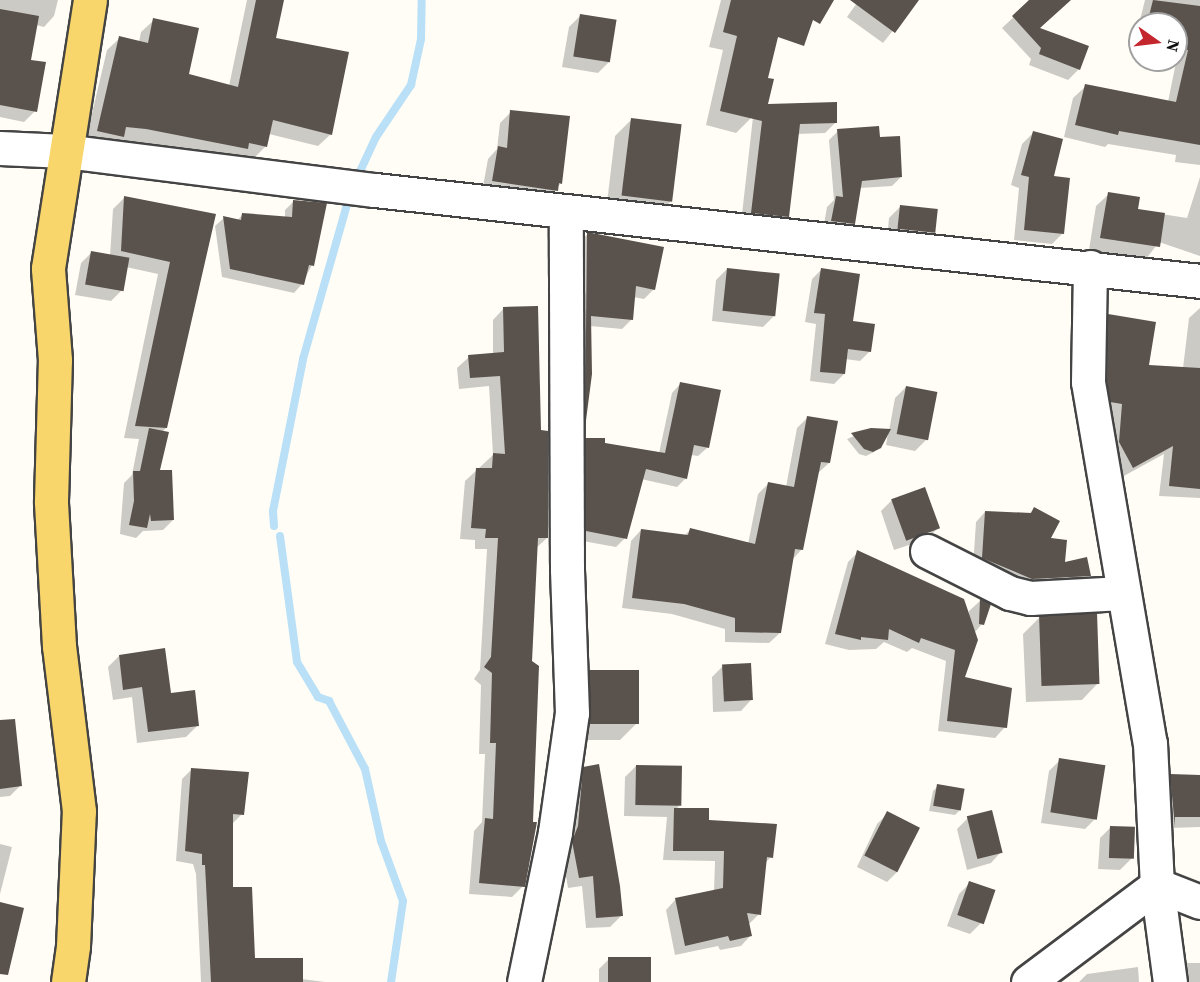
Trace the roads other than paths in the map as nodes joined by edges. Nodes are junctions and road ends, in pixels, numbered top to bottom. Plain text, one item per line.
1 (90, 0) edge
2 (0, 148) edge
3 (65, 151) junction
4 (566, 211) junction
5 (1090, 267) junction
6 (1200, 281) edge
7 (927, 551) dead end
8 (1123, 593) junction
9 (1156, 885) junction
10 (1200, 902) edge
11 (68, 982) edge
12 (524, 982) edge
13 (1028, 982) edge
14 (1170, 982) edge

1 - 3 main road
2 - 3 street
3 - 4 street
3 - 11 main road
4 - 5 street
4 - 12 street
5 - 6 street
5 - 8 street
7 - 8 street
8 - 9 street
9 - 10 street
9 - 13 street
9 - 14 street

